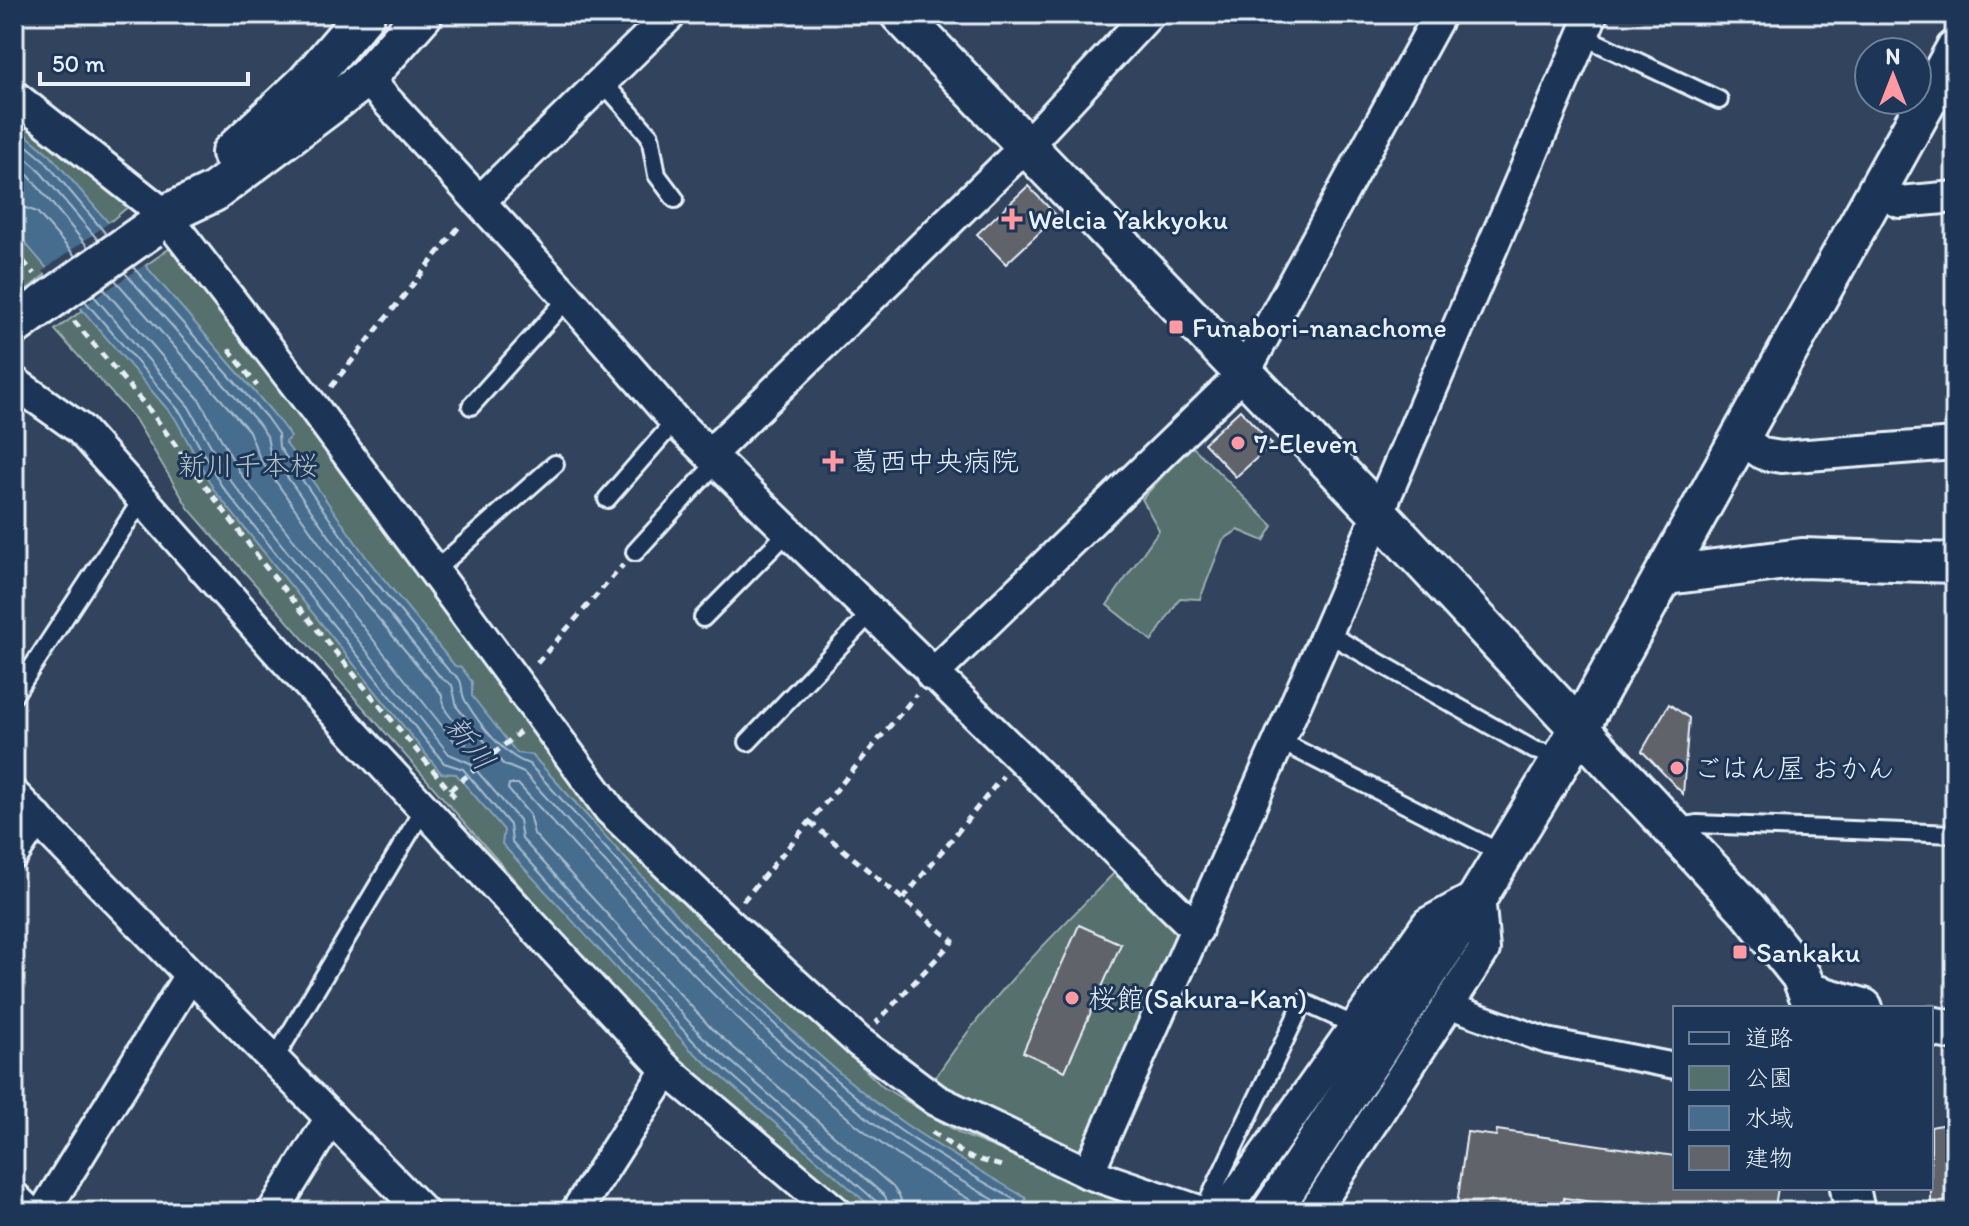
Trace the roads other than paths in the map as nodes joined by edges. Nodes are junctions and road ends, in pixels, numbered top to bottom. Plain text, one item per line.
1 (365, 14) edge
2 (423, 14) edge
3 (671, 14) edge
4 (900, 14) edge
5 (1149, 14) edge
6 (1440, 14) edge
7 (1587, 25) edge
8 (1955, 50) edge
9 (366, 78) junction
10 (602, 81) junction
11 (14, 96) edge
12 (1719, 100) dead end
13 (1026, 146) junction
14 (1878, 192) junction
15 (1955, 197) edge
16 (675, 199) dead end
17 (480, 201) junction
18 (157, 222) junction
19 (568, 298) junction
20 (43, 309) edge
21 (1244, 373) junction
22 (14, 382) edge
23 (471, 406) dead end
24 (675, 421) junction
25 (1741, 439) junction
26 (1955, 444) edge
27 (714, 458) junction
28 (555, 464) dead end
29 (143, 498) junction
30 (607, 499) dead end
31 (1378, 513) junction
32 (788, 532) junction
33 (635, 552) road end
34 (1955, 563) edge
35 (434, 571) junction
36 (1667, 575) junction
37 (870, 614) junction
38 (703, 618) dead end
39 (1327, 633) junction
40 (932, 675) junction
41 (14, 695) edge
42 (1280, 741) junction
43 (748, 742) dead end
44 (1571, 743) junction
45 (14, 795) edge
46 (423, 810) junction
47 (37, 818) junction
48 (1669, 828) junction
49 (1955, 834) edge
50 (14, 853) edge
51 (1504, 855) junction
52 (1479, 895) junction
53 (1197, 930) junction
54 (190, 975) junction
55 (1812, 1001) edge
56 (1450, 1006) junction
57 (1848, 1006) edge
58 (1933, 1026) edge
59 (1358, 1027) junction
60 (1955, 1031) edge
61 (274, 1060) junction
62 (1673, 1066) edge
63 (667, 1070) junction
64 (331, 1118) junction
65 (1088, 1173) junction
66 (1850, 1190) edge
67 (14, 1197) edge
68 (417, 1210) edge
69 (29, 1212) edge
70 (44, 1212) edge
71 (273, 1212) edge
72 (576, 1212) edge
73 (836, 1212) edge
74 (1202, 1212) edge
75 (1224, 1212) edge
76 (1271, 1212) edge
77 (1314, 1212) edge
78 (1855, 1212) edge

1 - 18 street
2 - 9 street
3 - 10 street
4 - 13 street
5 - 13 street
6 - 21 street
7 - 12 lane
7 - 31 street
8 - 14 street
9 - 17 street
9 - 18 street
10 - 16 lane
10 - 17 street
11 - 18 street
13 - 21 street
13 - 27 street
14 - 15 street
14 - 25 street
17 - 19 street
18 - 20 street, bridge
18 - 35 street
19 - 23 lane
19 - 24 street
21 - 31 street
21 - 40 street
22 - 29 street
24 - 27 street
24 - 30 lane
25 - 26 street
25 - 36 street
27 - 32 street
27 - 33 lane
28 - 35 lane
29 - 41 lane
29 - 46 street
31 - 39 street
31 - 44 street
32 - 37 street
32 - 38 lane
34 - 36 street
35 - 65 street
36 - 44 street
37 - 40 street
37 - 43 lane
39 - 42 street
39 - 44 lane
40 - 53 street
42 - 51 lane
42 - 53 street
44 - 48 street
44 - 51 street
45 - 47 street
46 - 61 lane
46 - 63 street
47 - 50 street
47 - 54 street
48 - 49 lane
48 - 55 street
51 - 52 street
52 - 56 street
52 - 59 street
52 - 76 street
53 - 65 street
54 - 61 street
54 - 70 street
55 - 57 street
56 - 62 street
56 - 77 street
58 - 60 street
59 - 74 lane
59 - 75 street
61 - 64 street
63 - 72 street
63 - 73 street
64 - 68 street
64 - 71 street
65 - 74 street
66 - 78 street
67 - 69 street

